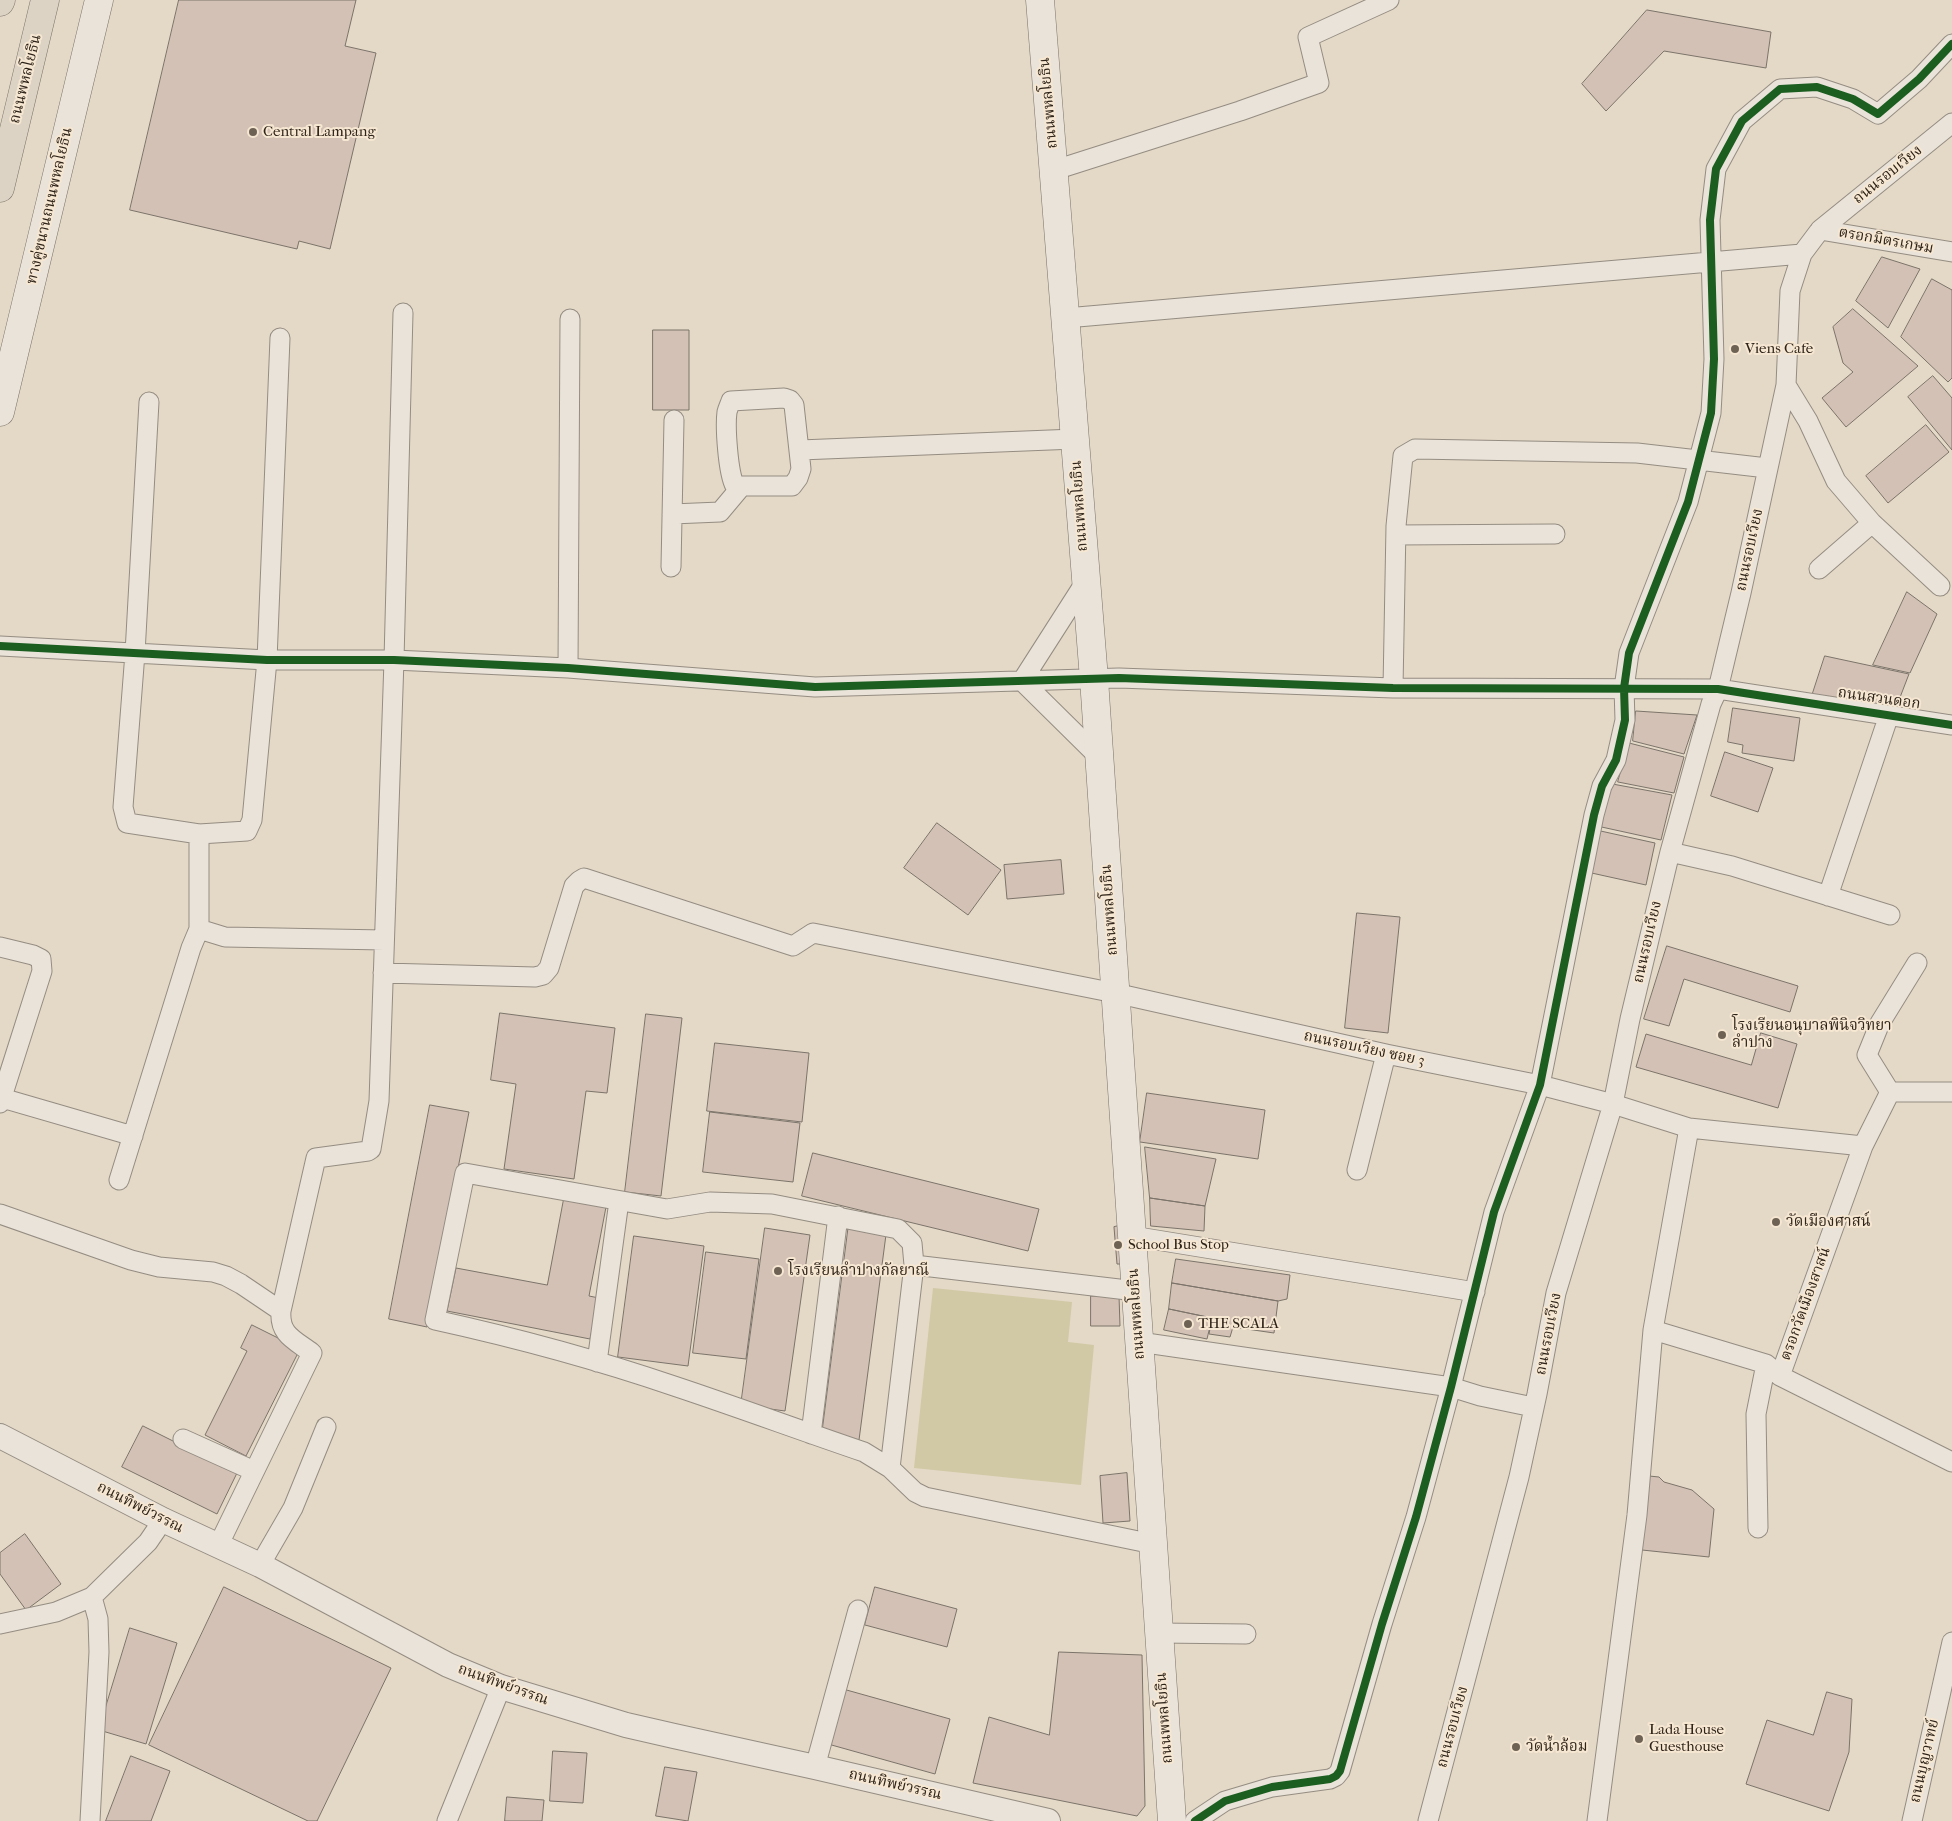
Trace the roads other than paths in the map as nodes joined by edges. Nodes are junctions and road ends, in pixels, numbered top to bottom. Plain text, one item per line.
1 (45, 0) edge
2 (99, 0) edge
3 (1040, 0) edge
4 (1389, 0) edge
5 (1952, 44) edge
6 (1952, 123) edge
7 (1055, 170) junction
8 (0, 188) edge
9 (1820, 230) junction
10 (1952, 252) edge
11 (1802, 254) junction
12 (1713, 262) junction
13 (403, 313) dead end
14 (1066, 318) junction
15 (570, 319) dead end
16 (280, 338) dead end
17 (1786, 385) junction
18 (149, 402) dead end
19 (0, 412) edge
20 (674, 420) dead end
21 (1075, 439) junction
22 (800, 450) junction
23 (1700, 459) junction
24 (1767, 468) junction
25 (741, 487) junction
26 (672, 514) junction
27 (1872, 523) junction
28 (1396, 534) junction
29 (1555, 534) dead end
30 (670, 567) dead end
31 (1819, 569) dead end
32 (1086, 581) junction
33 (1940, 586) dead end
34 (0, 646) edge
35 (135, 653) junction
36 (266, 660) junction
37 (394, 660) junction
38 (568, 668) junction
39 (1094, 679) junction
40 (1022, 681) junction
41 (1393, 688) junction
42 (1624, 688) junction
43 (1718, 689) junction
44 (1890, 715) junction
45 (1952, 724) edge
46 (1099, 757) junction
47 (200, 834) junction
48 (1670, 852) junction
49 (1828, 896) junction
50 (1890, 915) dead end
51 (199, 930) junction
52 (384, 940) junction
53 (0, 948) edge
54 (1917, 963) dead end
55 (383, 973) junction
56 (1116, 993) junction
57 (1386, 1054) junction
58 (1540, 1085) junction
59 (1890, 1092) junction
60 (1952, 1092) edge
61 (1, 1100) edge
62 (1613, 1104) junction
63 (1689, 1128) junction
64 (133, 1136) junction
65 (1863, 1146) junction
66 (1357, 1170) dead end
67 (119, 1180) dead end
68 (620, 1201) junction
69 (0, 1214) edge
70 (838, 1216) junction
71 (1132, 1236) junction
72 (914, 1264) junction
73 (1136, 1291) junction
74 (1474, 1292) junction
75 (281, 1311) junction
76 (1652, 1330) junction
77 (1139, 1342) junction
78 (597, 1362) junction
79 (1766, 1364) junction
80 (1780, 1376) junction
81 (1451, 1387) junction
82 (1534, 1407) junction
83 (326, 1426) dead end
84 (811, 1434) junction
85 (0, 1436) edge
86 (183, 1439) dead end
87 (1952, 1462) edge
88 (890, 1468) junction
89 (254, 1471) junction
90 (163, 1520) junction
91 (1758, 1528) dead end
92 (1153, 1544) junction
93 (218, 1546) junction
94 (260, 1565) junction
95 (92, 1597) junction
96 (858, 1610) dead end
97 (0, 1624) edge
98 (1159, 1633) junction
99 (1246, 1634) dead end
100 (1952, 1642) edge
101 (501, 1687) junction
102 (815, 1767) junction
103 (90, 1821) edge
104 (447, 1821) edge
105 (1048, 1821) edge
106 (1172, 1821) edge
107 (1195, 1821) edge
108 (1428, 1821) edge
109 (1597, 1821) edge
110 (1912, 1821) edge

1 - 8 highway, ถนนพหลโยธิน
2 - 19 main road, ทางคู่ขนานถนนพหลโยธิน
3 - 7 main road, ถนนพหลโยธิน
4 - 7 street
5 - 12 street
6 - 9 street, ถนนรอบเวียง
7 - 14 main road, ถนนพหลโยธิน
9 - 10 street, ตรอกมิตรเกษม
9 - 11 street, ถนนรอบเวียง
11 - 12 street
11 - 17 street, ถนนรอบเวียง
12 - 14 street
12 - 23 street
13 - 37 street
14 - 21 main road, ถนนพหลโยธิน
15 - 38 street
16 - 36 street
17 - 24 street, ถนนรอบเวียง
17 - 27 street
18 - 35 street
20 - 26 street
21 - 22 street
21 - 32 main road, ถนนพหลโยธิน
22 - 25 street
22 - 25 street
23 - 24 street
23 - 28 street
23 - 42 street
24 - 43 street, ถนนรอบเวียง
25 - 26 street
26 - 30 street
27 - 31 street
27 - 33 street
28 - 29 street
28 - 41 street
32 - 39 main road, ถนนพหลโยธิน
32 - 40 street
34 - 35 street, ถนนสวนดอก
35 - 36 street, ถนนสวนดอก
35 - 47 street
36 - 37 street, ถนนสวนดอก
36 - 47 street
37 - 38 street, ถนนสวนดอก
37 - 52 street
38 - 40 street, ถนนสวนดอก
39 - 40 street, ถนนสวนดอก
39 - 41 street, ถนนสวนดอก
39 - 46 main road, ถนนพหลโยธิน
40 - 46 street
41 - 42 street, ถนนสวนดอก
42 - 43 street, ถนนสวนดอก
42 - 58 street
43 - 44 street, ถนนสวนดอก
43 - 48 street, ถนนรอบเวียง
44 - 45 street, ถนนสวนดอก
44 - 49 street
46 - 56 main road, ถนนพหลโยธิน
47 - 51 street
48 - 49 street
48 - 62 street, ถนนรอบเวียง
49 - 50 street
51 - 52 street
51 - 64 street
52 - 55 street
53 - 61 street
54 - 59 street
55 - 56 street, ถนนรอบเวียง ซอย 3
55 - 75 street
56 - 57 street, ถนนรอบเวียง ซอย 3
56 - 71 main road, ถนนพหลโยธิน
57 - 58 street, ถนนรอบเวียง ซอย 3
57 - 66 street
58 - 62 street, ถนนรอบเวียง ซอย 3
58 - 74 street
59 - 60 street
59 - 65 street, ตรอกวัดเมืองสาสน์
61 - 64 street
62 - 63 street, ถนนรอบเวียง ซอย 3
62 - 82 street, ถนนรอบเวียง
63 - 65 street, ถนนรอบเวียง ซอย 3
63 - 76 street
64 - 67 street
65 - 80 street, ตรอกวัดเมืองสาสน์
68 - 70 street
68 - 78 street
68 - 78 street
69 - 75 street
70 - 72 street
70 - 84 street
71 - 73 main road, ถนนพหลโยธิน
71 - 74 street
72 - 73 street
72 - 88 street
73 - 77 main road, ถนนพหลโยธิน
74 - 81 street
75 - 89 street
76 - 79 street
76 - 109 street
77 - 81 street
77 - 92 main road, ถนนพหลโยธิน
78 - 84 street
79 - 80 street
79 - 91 street
80 - 87 street, ตรอกวัดเมืองสาสน์
81 - 82 street
81 - 107 street
82 - 108 street, ถนนรอบเวียง
83 - 94 street
84 - 88 street
85 - 90 street, ถนนทิพย์วรรณ
86 - 89 street
88 - 92 street
89 - 93 street
90 - 93 street, ถนนทิพย์วรรณ
90 - 95 street
92 - 98 main road, ถนนพหลโยธิน
93 - 94 street, ถนนทิพย์วรรณ
94 - 101 street, ถนนทิพย์วรรณ
95 - 97 street
95 - 103 street
96 - 102 street
98 - 99 street
98 - 106 main road, ถนนพหลโยธิน
100 - 110 street, ถนนบุญวาทย์
101 - 102 street, ถนนทิพย์วรรณ
101 - 104 street
102 - 105 street, ถนนทิพย์วรรณ

